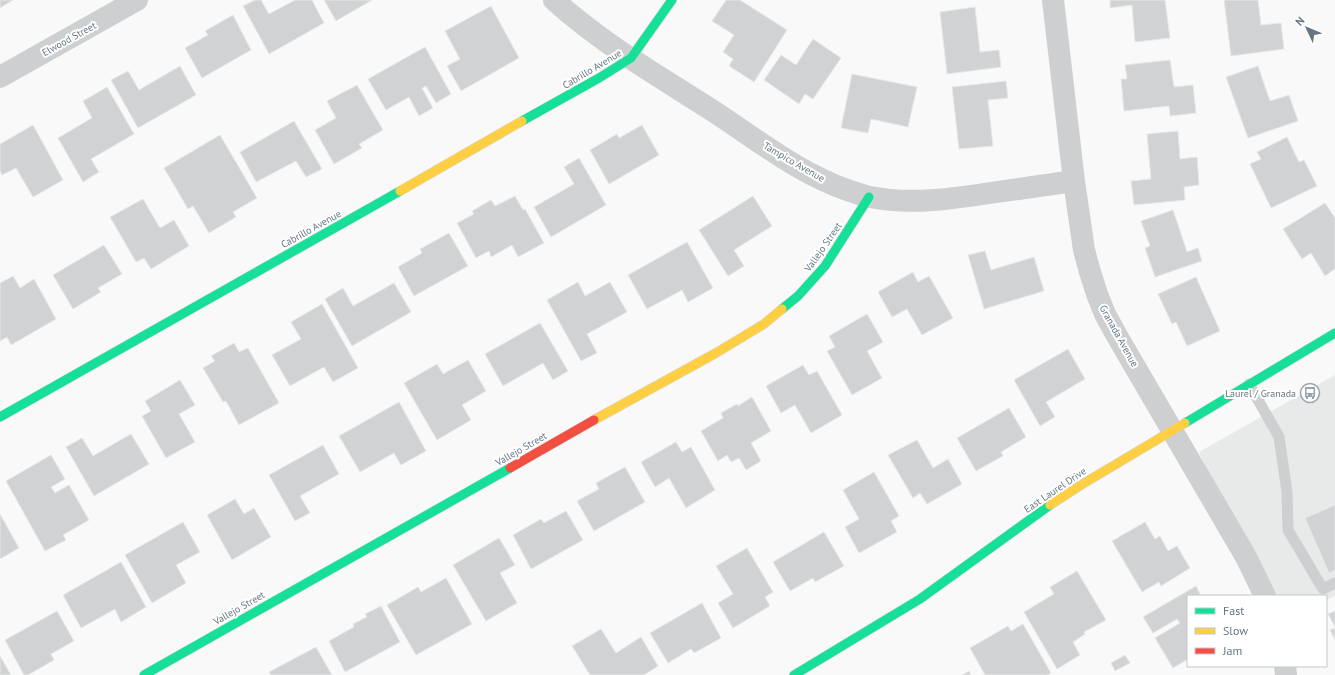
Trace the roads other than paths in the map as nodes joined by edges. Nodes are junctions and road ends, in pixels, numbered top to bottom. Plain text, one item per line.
1 (137, 0) edge
2 (554, 0) edge
3 (672, 0) edge
4 (1053, 0) edge
5 (631, 58) junction
6 (0, 77) edge
7 (1074, 181) junction
8 (869, 197) junction
9 (1335, 333) edge
10 (1249, 384) junction
11 (0, 417) edge
12 (1171, 430) junction
13 (1335, 583) edge
14 (1265, 595) edge
15 (144, 675) edge
16 (794, 675) edge

1 - 6 street, Elwood Street
2 - 5 street, Tampico Avenue
3 - 5 street
4 - 7 street, Granada Avenue
5 - 8 street, Tampico Avenue
5 - 11 street, Cabrillo Avenue
7 - 8 street, Tampico Avenue
7 - 12 street, Granada Avenue
8 - 15 street, Vallejo Street
9 - 10 street, East Laurel Drive
10 - 12 street, East Laurel Drive
10 - 13 lane
12 - 14 street, Granada Avenue
12 - 16 street, East Laurel Drive

